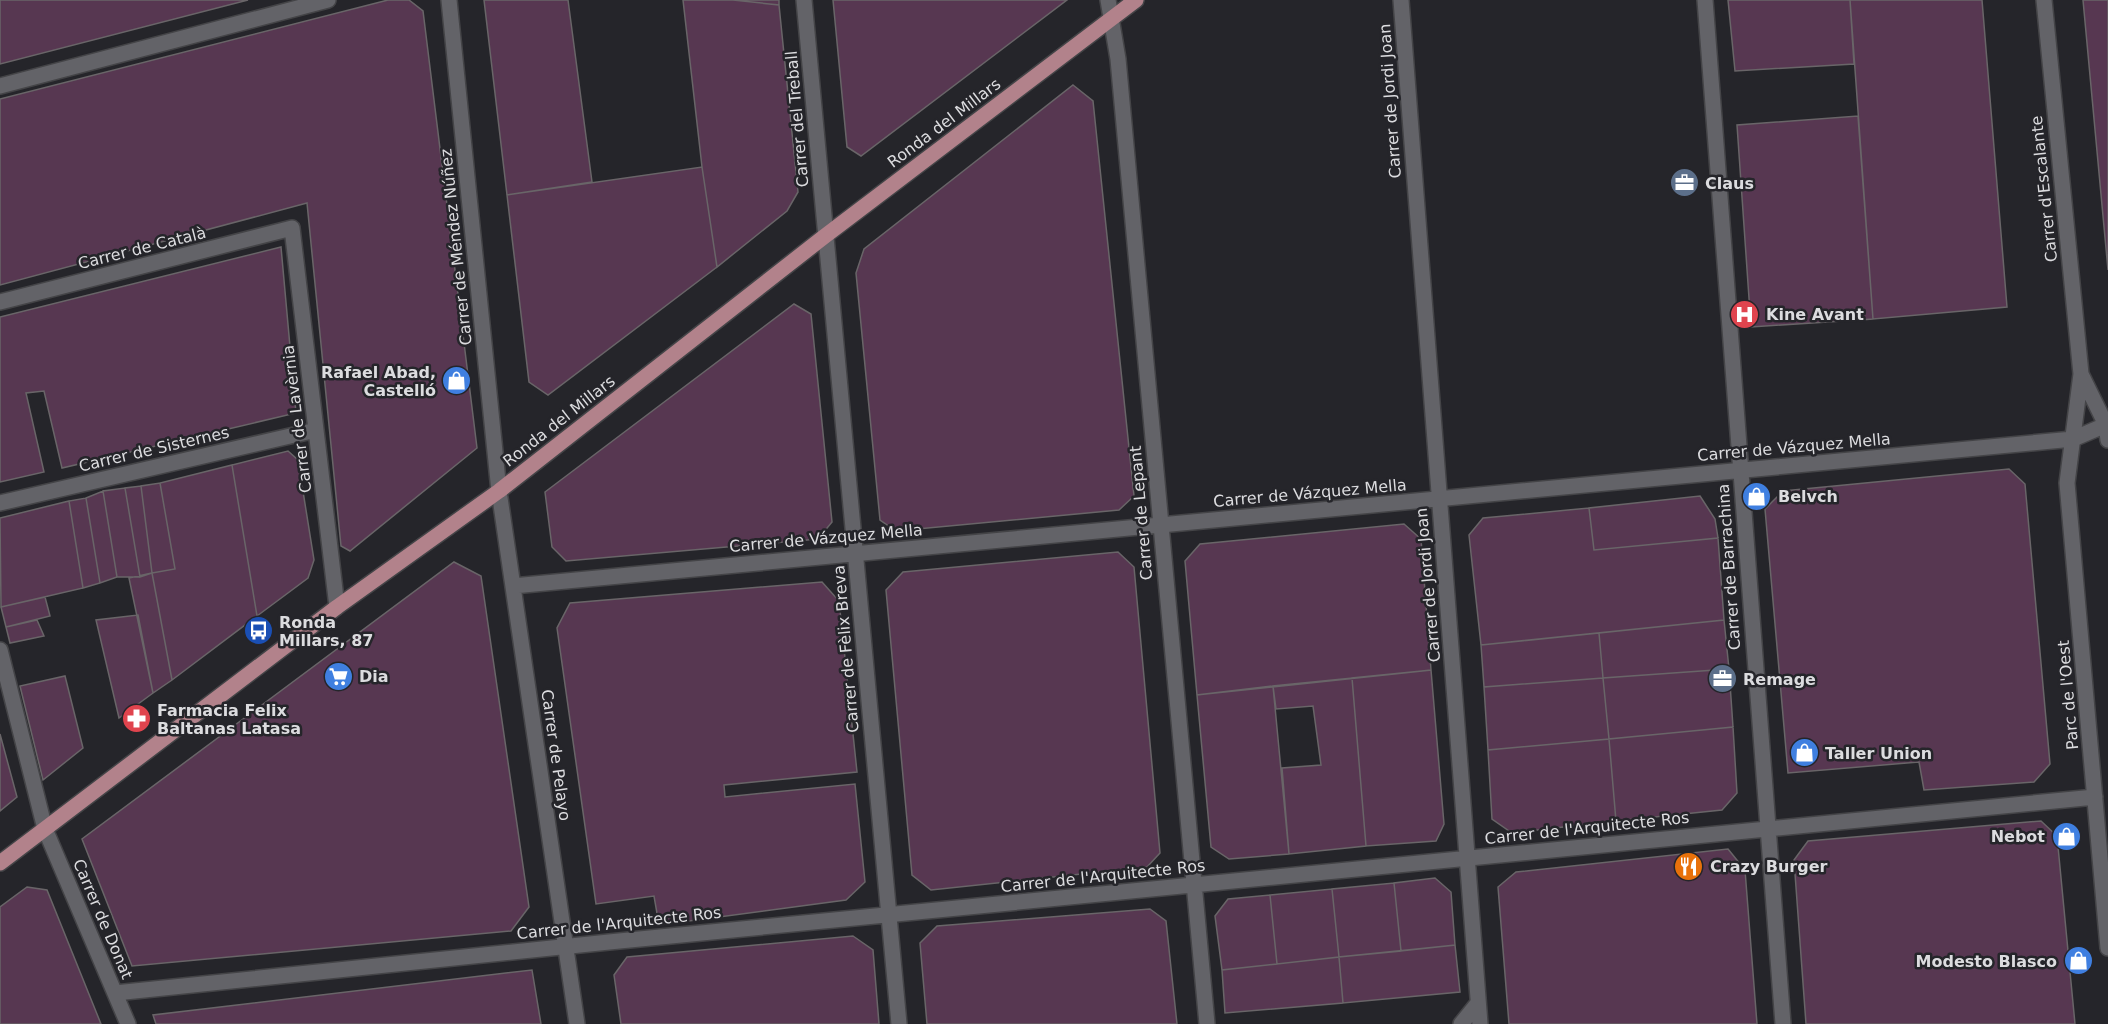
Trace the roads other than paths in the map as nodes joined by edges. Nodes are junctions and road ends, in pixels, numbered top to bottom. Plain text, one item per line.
1 (328, 0) edge
2 (449, 0) edge
3 (804, 0) edge
4 (1108, 0) edge
5 (1136, 0) edge
6 (1401, 0) edge
7 (1705, 0) edge
8 (2044, 0) edge
9 (1110, 19) junction
10 (0, 86) edge
11 (292, 228) joint
12 (825, 236) junction
13 (0, 302) edge
14 (2081, 374) junction
15 (316, 430) junction
16 (2107, 430) edge
17 (2073, 439) junction
18 (1739, 470) junction
19 (499, 491) junction
20 (1439, 498) junction
21 (0, 503) edge
22 (1160, 525) junction
23 (855, 553) junction
24 (513, 586) junction
25 (337, 607) junction
26 (0, 650) edge
27 (2095, 797) junction
28 (45, 829) junction
29 (1767, 829) junction
30 (1467, 858) junction
31 (0, 863) edge
32 (1194, 885) junction
33 (889, 914) junction
34 (566, 946) junction
35 (2108, 948) edge
36 (115, 993) junction
37 (1478, 1003) junction
38 (128, 1024) edge
39 (577, 1024) edge
40 (899, 1024) edge
41 (1207, 1024) edge
42 (1461, 1024) edge
43 (1480, 1024) edge
44 (1783, 1024) edge

1 - 10 street
2 - 19 street, Carrer de Méndez Núñez
3 - 12 street, Carrer del Treball
4 - 9 street, Carrer de Lepant
5 - 9 main road, Ronda del Millars
6 - 20 street, Carrer de Jordi Joan
7 - 18 street, Carrer de Barrachina
8 - 14 street, Carrer d'Escalante
9 - 12 main road, Ronda del Millars
9 - 22 street, Carrer de Lepant
11 - 13 street, Carrer de Català
11 - 15 street, Carrer de Lavèrnia
12 - 19 main road, Ronda del Millars
12 - 23 street, Carrer de Fèlix Breva
14 - 16 street, Carrer d'Escalante
14 - 17 street, Carrer d'Escalante
15 - 21 street, Carrer de Sisternes
15 - 25 street, Carrer de Lavèrnia
16 - 17 street, Carrer de Vázquez Mella
17 - 18 street, Carrer de Vázquez Mella
17 - 27 street, Parc de l'Oest
18 - 20 street, Carrer de Vázquez Mella
18 - 29 street, Carrer de Barrachina
19 - 24 street, Carrer de Pelayo
19 - 25 main road, Ronda del Millars
20 - 22 street, Carrer de Vázquez Mella
20 - 30 street, Carrer de Jordi Joan
22 - 23 street, Carrer de Vázquez Mella
22 - 32 street, Carrer de Lepant
23 - 24 street, Carrer de Vázquez Mella
23 - 33 street, Carrer de Fèlix Breva
24 - 34 street, Carrer de Pelayo
25 - 28 main road, Ronda del Millars
26 - 28 street, Carrer de Donat
27 - 29 street, Carrer de l'Arquitecte Ros
27 - 35 street, Parc de l'Oest
28 - 31 main road, Ronda del Millars
28 - 36 street, Carrer de Donat
29 - 30 street, Carrer de l'Arquitecte Ros
29 - 44 street, Carrer de Barrachina
30 - 32 street, Carrer de l'Arquitecte Ros
30 - 37 street, Carrer de Jordi Joan
32 - 33 street, Carrer de l'Arquitecte Ros
32 - 41 street, Carrer de Lepant
33 - 34 street, Carrer de l'Arquitecte Ros
33 - 40 street, Carrer de Fèlix Breva
34 - 36 street, Carrer de l'Arquitecte Ros
34 - 39 street, Carrer de Pelayo
36 - 38 street, Carrer de Donat
37 - 42 street
37 - 43 street, Carrer de Jordi Joan

